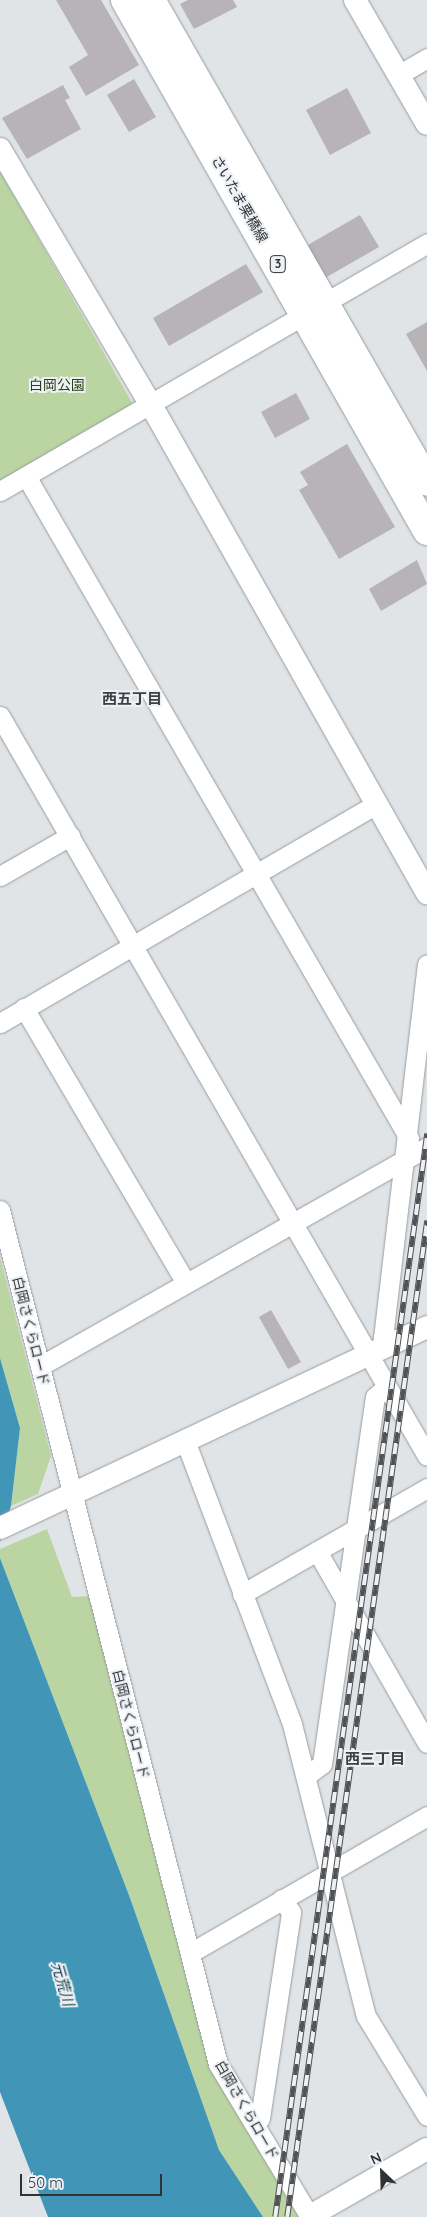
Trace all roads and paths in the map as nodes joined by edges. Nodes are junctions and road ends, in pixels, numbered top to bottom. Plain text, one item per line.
1 (125, 0) edge
2 (151, 0) edge
3 (355, 0) edge
4 (427, 58) edge
5 (398, 75) junction
6 (427, 124) edge
7 (0, 149) edge
8 (427, 243) edge
9 (314, 306) junction
10 (151, 405) junction
11 (26, 476) junction
12 (427, 482) edge
13 (0, 491) edge
14 (427, 531) edge
15 (0, 716) edge
16 (376, 804) junction
17 (70, 836) junction
18 (421, 867) edge
19 (258, 874) junction
20 (0, 876) edge
21 (427, 893) edge
22 (133, 945) junction
23 (427, 965) edge
24 (24, 1008) junction
25 (0, 1023) edge
26 (409, 1138) junction
27 (427, 1147) edge
28 (406, 1159) junction
29 (0, 1210) edge
30 (294, 1223) junction
31 (186, 1283) junction
32 (427, 1327) edge
33 (378, 1350) junction
34 (40, 1366) junction
35 (386, 1387) junction
36 (186, 1443) junction
37 (427, 1456) edge
38 (427, 1488) edge
39 (73, 1497) junction
40 (0, 1528) edge
41 (356, 1529) junction
42 (317, 1551) junction
43 (242, 1594) junction
44 (346, 1602) junction
45 (427, 1744) edge
46 (306, 1776) junction
47 (427, 1816) edge
48 (331, 1871) junction
49 (282, 1899) junction
50 (190, 1953) junction
51 (427, 2116) edge
52 (254, 2124) junction
53 (427, 2149) edge
54 (310, 2216) edge

1 - 9 main road, さいたま栗橋線 / 3
2 - 9 main road, さいたま栗橋線 / 3
3 - 5 street
4 - 5 street
5 - 6 street
7 - 10 street
8 - 9 street
9 - 10 street
9 - 12 main road, さいたま栗橋線 / 3
9 - 14 main road, さいたま栗橋線 / 3
10 - 11 street
10 - 16 street
11 - 13 street
11 - 19 street
15 - 17 street
16 - 18 street
16 - 19 street
17 - 20 street
17 - 22 street
18 - 21 street
19 - 22 street
19 - 26 street
22 - 24 street
22 - 30 street
23 - 26 street
24 - 25 street
24 - 31 street
26 - 28 street
27 - 28 street
28 - 30 street
28 - 33 street
29 - 34 street, 白岡さくらロード
30 - 31 street
30 - 33 street
31 - 34 street
32 - 33 street
33 - 35 street
33 - 36 street
34 - 39 street, 白岡さくらロード
35 - 37 street
35 - 41 street
36 - 39 street
36 - 43 street
38 - 41 street
39 - 40 street
39 - 50 street, 白岡さくらロード
41 - 42 street
41 - 44 street
42 - 43 street
42 - 44 street
43 - 46 street
44 - 45 street
44 - 46 street
46 - 48 street
47 - 48 street
48 - 49 street
48 - 51 street
49 - 50 street
49 - 52 street
50 - 52 street, 白岡さくらロード
52 - 54 street, 白岡さくらロード
53 - 54 street

